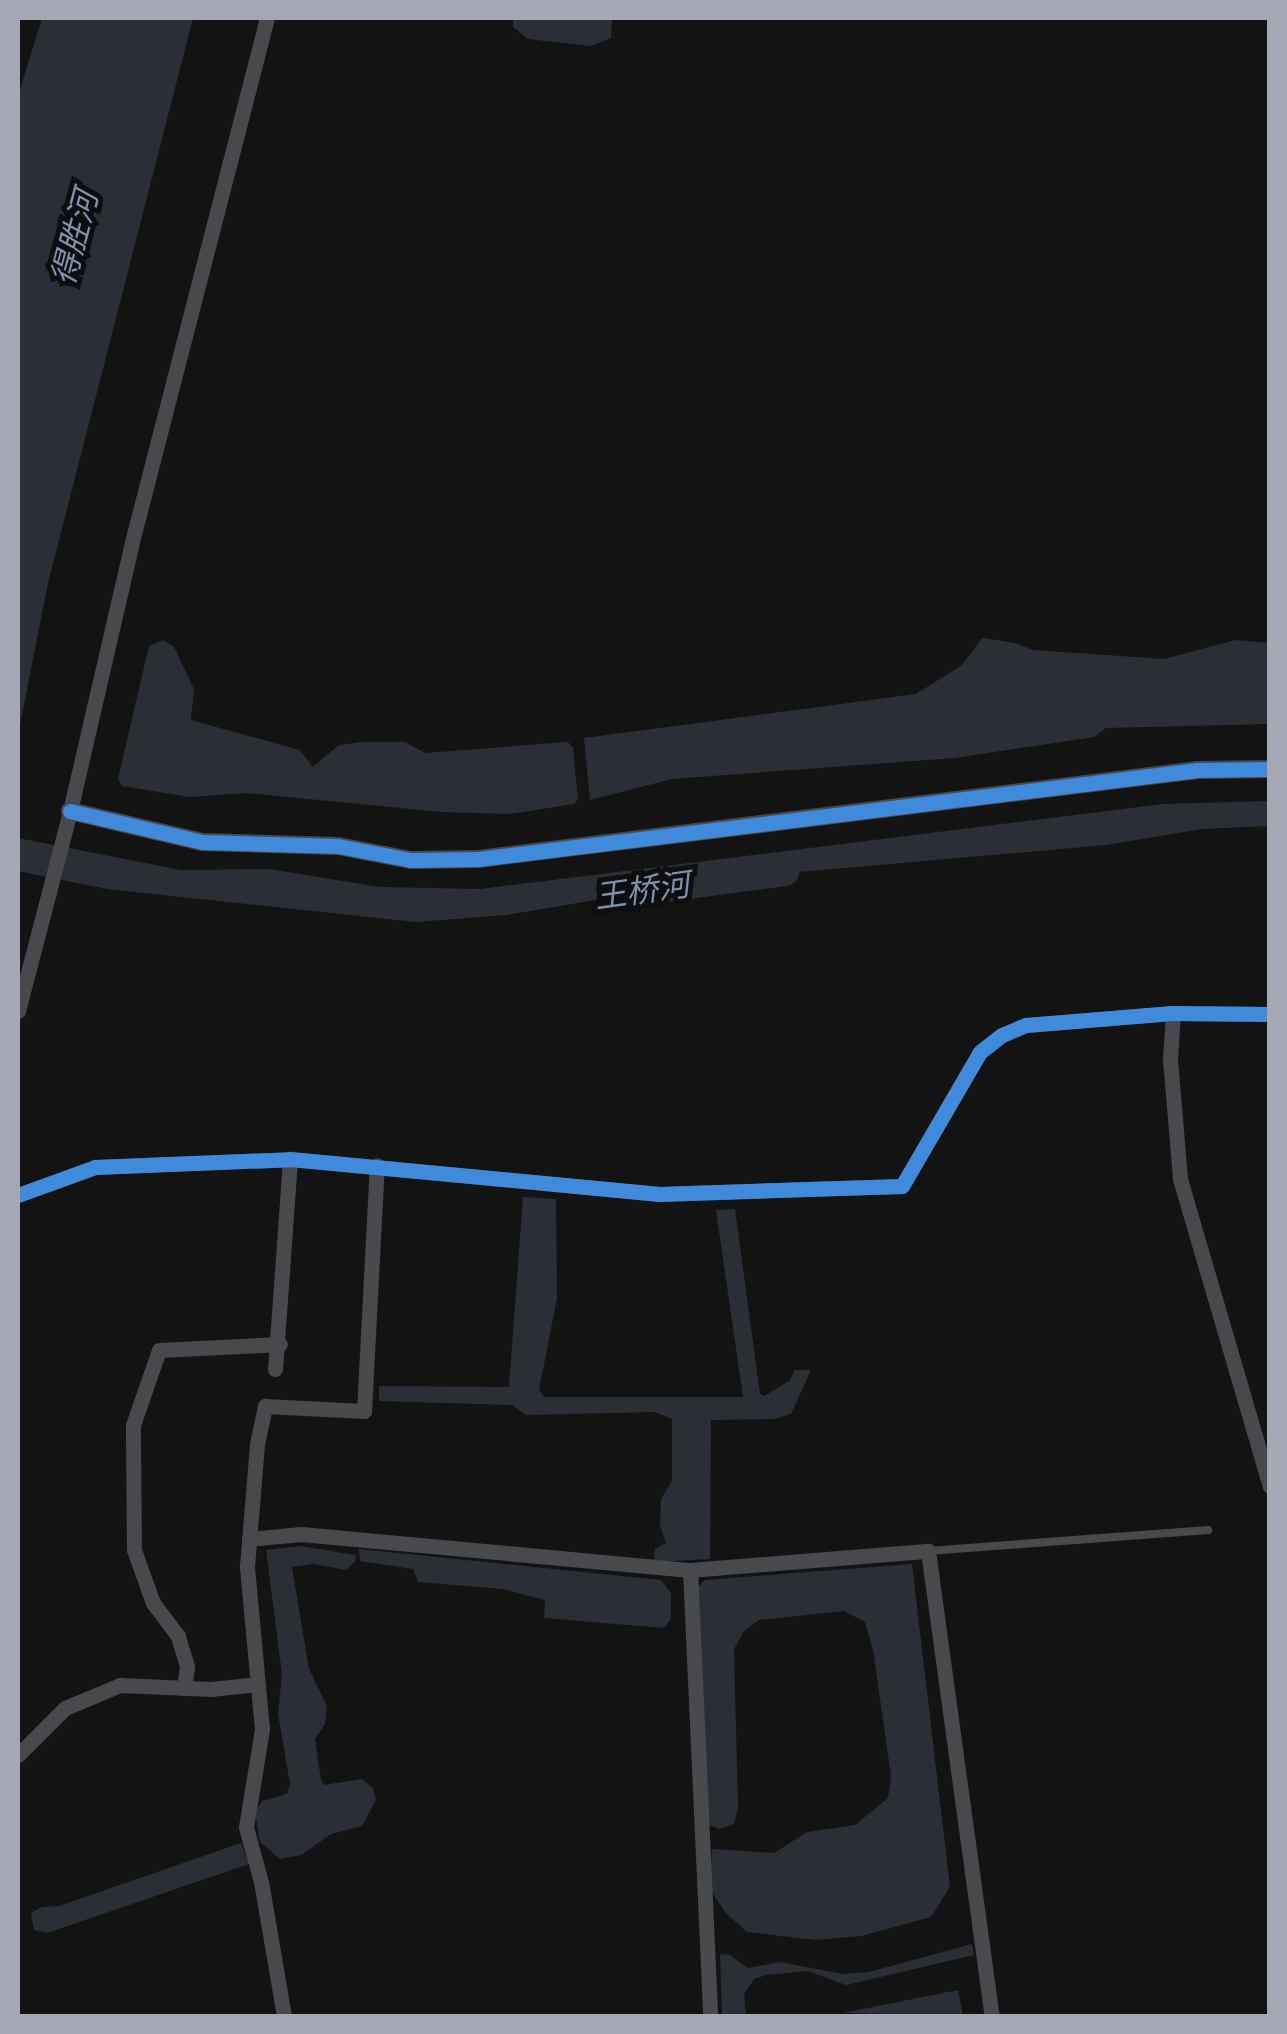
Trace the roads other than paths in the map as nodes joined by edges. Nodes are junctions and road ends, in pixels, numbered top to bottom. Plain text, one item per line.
1 (267, 18) edge
2 (1270, 769) edge
3 (70, 811) junction
4 (18, 1011) edge
5 (1174, 1013) junction
6 (1270, 1014) edge
7 (290, 1158) junction
8 (377, 1165) junction
9 (18, 1194) edge
10 (280, 1344) junction
11 (274, 1369) dead end
12 (1270, 1486) edge
13 (1208, 1530) dead end
14 (249, 1539) junction
15 (928, 1551) junction
16 (690, 1570) junction
17 (258, 1684) junction
18 (184, 1688) junction
19 (18, 1756) edge
20 (284, 2016) edge
21 (710, 2016) edge
22 (992, 2016) edge

1 - 3 street
2 - 3 street
3 - 4 street
5 - 6 street
5 - 8 street
5 - 12 street
7 - 8 street
7 - 9 street
7 - 10 street
8 - 14 street
10 - 11 street
10 - 18 street
13 - 15 lane
14 - 16 street
14 - 17 street
15 - 16 street
15 - 22 street
16 - 21 street
17 - 18 street
17 - 20 street
18 - 19 street

